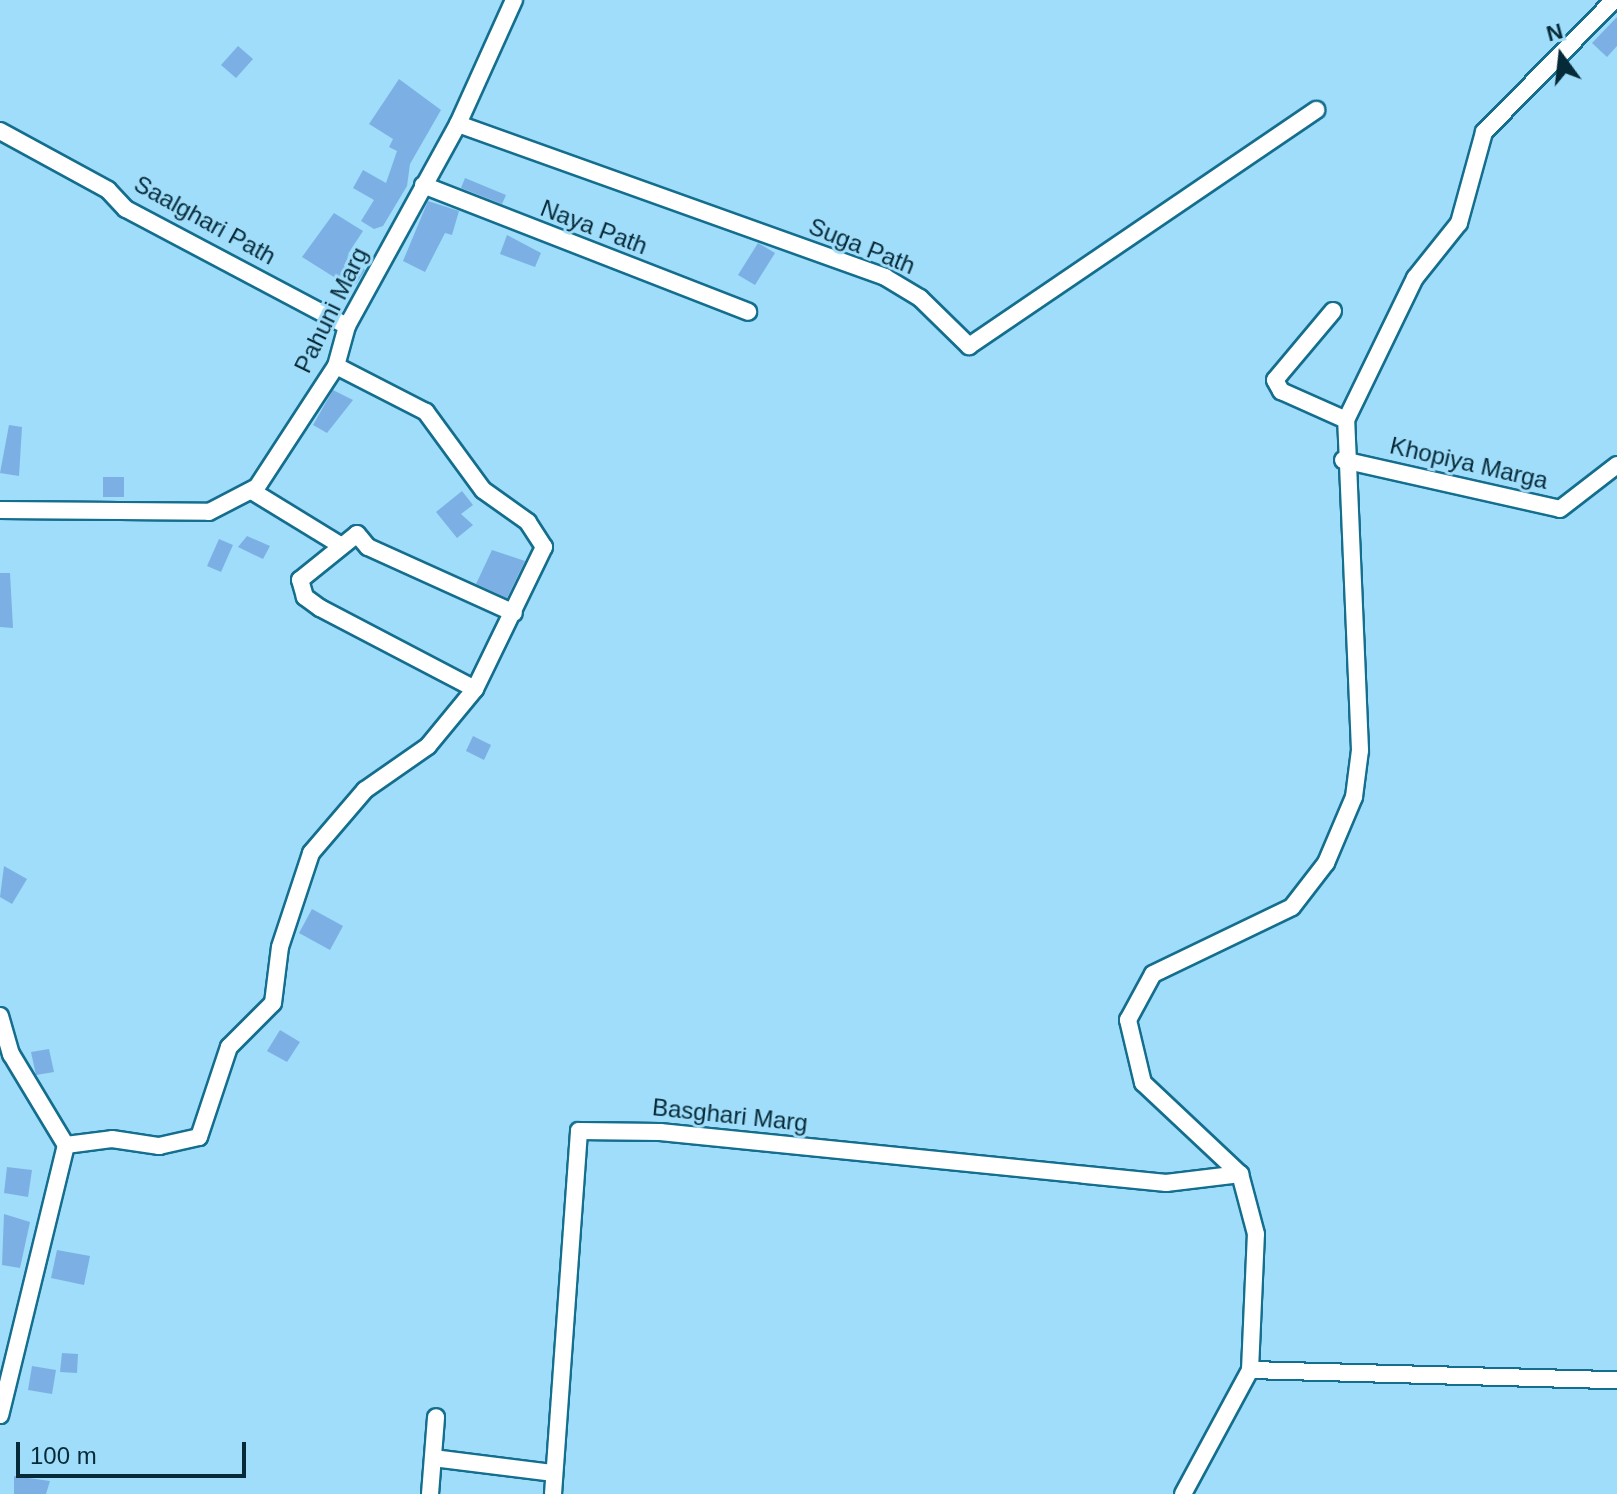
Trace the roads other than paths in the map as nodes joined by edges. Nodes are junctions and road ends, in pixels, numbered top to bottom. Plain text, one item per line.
1 (514, 0) edge
2 (1614, 0) edge
3 (1316, 110) dead end
4 (458, 124) junction
5 (0, 131) edge
6 (423, 185) junction
7 (1333, 311) dead end
8 (748, 312) dead end
9 (347, 326) junction
10 (336, 366) junction
11 (1346, 420) junction
12 (1343, 460) junction
13 (1617, 465) edge
14 (252, 491) junction
15 (0, 510) edge
16 (340, 545) junction
17 (514, 613) junction
18 (475, 689) junction
19 (0, 1016) edge
20 (66, 1145) junction
21 (1240, 1174) junction
22 (1250, 1370) junction
23 (1617, 1380) edge
24 (0, 1415) edge
25 (436, 1417) dead end
26 (433, 1458) junction
27 (554, 1473) junction
28 (430, 1494) edge
29 (553, 1494) edge
30 (1183, 1494) edge

1 - 4 street, Pahuni Marg
2 - 11 street
3 - 4 street, Suga Path
4 - 6 street, Pahuni Marg
5 - 9 street, Saalghari Path
6 - 8 street, Naya Path
6 - 9 street, Pahuni Marg
7 - 11 street
9 - 10 street, Pahuni Marg
10 - 14 street, Pahuni Marg
10 - 17 street
11 - 12 street
12 - 13 street, Khopiya Marga
12 - 21 street
14 - 15 street
14 - 16 street
16 - 17 street
16 - 18 street
17 - 18 street
18 - 20 street
19 - 20 street
20 - 24 street
21 - 22 street
21 - 27 street, Basghari Marg
22 - 23 street
22 - 30 street
25 - 26 street
26 - 27 street
26 - 28 street
27 - 29 street, Basghari Marg

